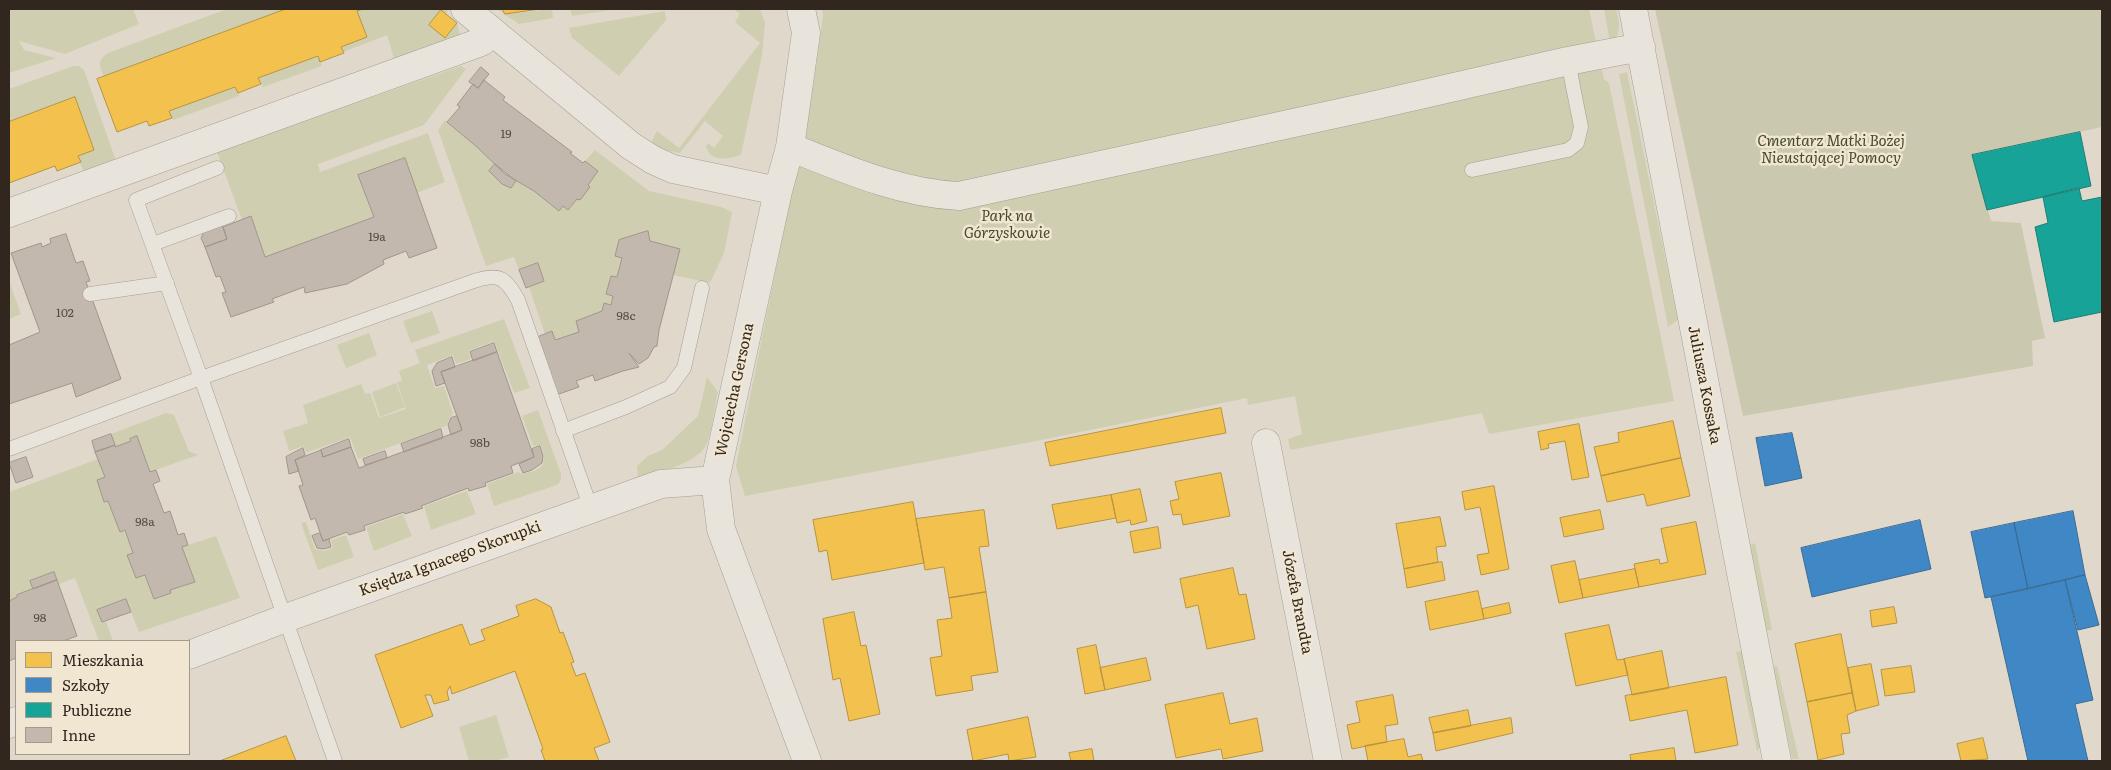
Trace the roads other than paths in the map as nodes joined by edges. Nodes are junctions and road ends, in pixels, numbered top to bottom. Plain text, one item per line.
1 (465, 9) edge
2 (801, 9) edge
3 (1633, 9) edge
4 (493, 33) junction
5 (1641, 47) junction
6 (1568, 61) junction
7 (790, 147) junction
8 (216, 168) dead end
9 (1472, 170) dead end
10 (778, 191) junction
11 (9, 213) edge
12 (229, 216) dead end
13 (153, 244) junction
14 (167, 283) junction
15 (702, 288) dead end
16 (90, 294) dead end
17 (201, 378) junction
18 (563, 431) junction
19 (1266, 443) dead end
20 (9, 449) edge
21 (715, 480) junction
22 (591, 509) junction
23 (286, 618) junction
24 (190, 655) edge
25 (335, 761) edge
26 (807, 761) edge
27 (1328, 761) edge
28 (1777, 761) edge

1 - 4 street
2 - 7 street, Wojciecha Gersona
3 - 5 street, Juliusza Kossaka
4 - 10 street
4 - 11 street
5 - 6 street
5 - 28 street, Juliusza Kossaka
6 - 7 street
6 - 9 lane
7 - 10 street, Wojciecha Gersona
8 - 13 lane
10 - 21 street, Wojciecha Gersona
12 - 13 lane
13 - 14 lane
14 - 16 lane
14 - 17 lane
15 - 18 lane
17 - 18 lane
17 - 20 lane
17 - 23 lane
18 - 22 lane
19 - 27 street, Józefa Brandta
21 - 22 street, Księdza Ignacego Skorupki
21 - 26 street, Wojciecha Gersona
22 - 23 street, Księdza Ignacego Skorupki
23 - 24 street, Księdza Ignacego Skorupki
23 - 25 lane

